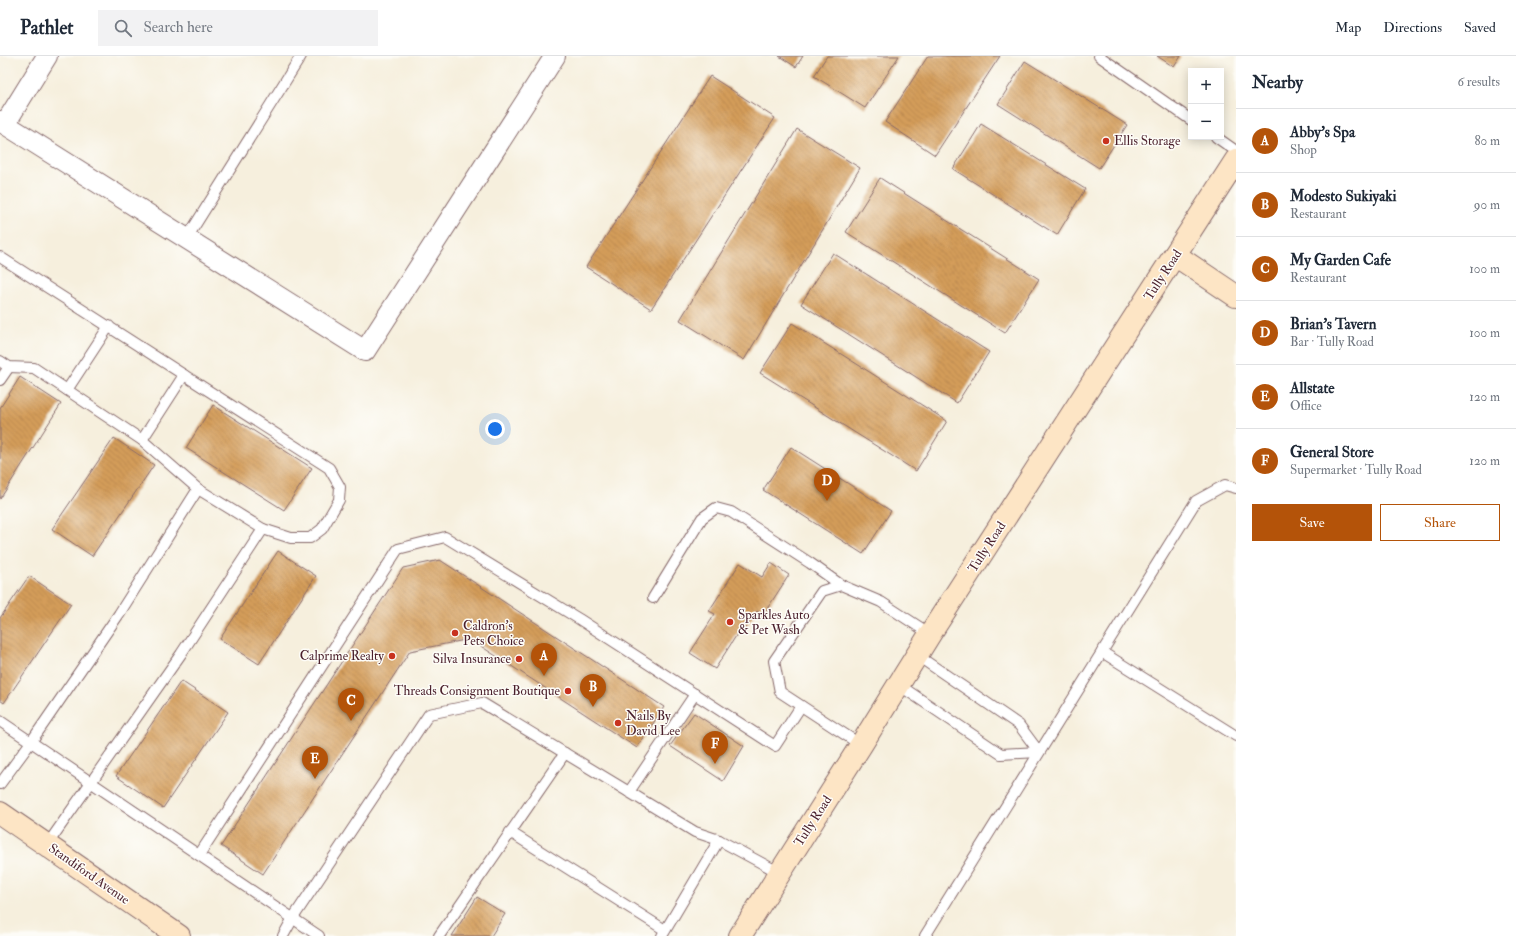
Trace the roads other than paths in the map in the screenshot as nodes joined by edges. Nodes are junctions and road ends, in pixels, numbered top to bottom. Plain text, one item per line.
1 (47, 56) edge
2 (301, 56) edge
3 (555, 56) edge
4 (1099, 56) edge
5 (1188, 118) edge
6 (2, 122) edge
7 (1220, 140) edge
8 (1236, 151) edge
9 (1236, 160) edge
10 (187, 238) junction
11 (1175, 255) junction
12 (0, 257) edge
13 (1236, 296) edge
14 (109, 326) junction
15 (0, 361) edge
16 (9, 367) junction
17 (184, 375) junction
18 (0, 380) edge
19 (67, 390) junction
20 (142, 440) junction
21 (1236, 488) edge
22 (198, 489) junction
23 (263, 530) junction
24 (841, 585) junction
25 (653, 598) dead end
26 (930, 634) junction
27 (1102, 652) junction
28 (918, 656) junction
29 (899, 685) junction
30 (695, 694) junction
31 (801, 706) junction
32 (0, 721) edge
33 (1236, 736) edge
34 (31, 742) junction
35 (861, 745) junction
36 (1039, 752) junction
37 (564, 753) junction
38 (91, 782) junction
39 (0, 784) edge
40 (629, 792) junction
41 (3, 820) edge
42 (510, 832) junction
43 (719, 840) junction
44 (47, 845) junction
45 (199, 855) junction
46 (780, 872) junction
47 (293, 918) junction
48 (664, 933) edge
49 (179, 936) edge
50 (283, 936) edge
51 (319, 936) edge
52 (439, 936) edge
53 (740, 936) edge
54 (925, 936) edge

1 - 6 street
2 - 10 lane
3 - 10 street
4 - 5 lane
6 - 10 street
7 - 8 lane
9 - 11 main road, Tully Road
11 - 13 main road
11 - 26 main road, Tully Road
12 - 14 lane
14 - 17 lane
14 - 19 lane
15 - 16 lane
16 - 18 lane
16 - 19 lane
17 - 20 lane
17 - 23 lane
19 - 20 lane
20 - 22 lane
21 - 27 lane
22 - 23 lane
22 - 34 lane
23 - 38 lane
24 - 25 lane
24 - 26 lane
24 - 31 lane
26 - 28 main road, Tully Road
27 - 33 lane
27 - 36 lane
28 - 29 main road, Tully Road
28 - 36 lane
29 - 35 main road, Tully Road
29 - 36 lane
30 - 31 lane
30 - 40 lane
30 - 45 lane
31 - 35 lane
32 - 34 lane
34 - 38 lane
34 - 39 lane
35 - 46 main road, Tully Road
36 - 54 lane
37 - 40 lane
37 - 42 lane
37 - 47 lane
38 - 44 lane
38 - 45 lane
40 - 43 lane
41 - 44 main road, Standiford Avenue
42 - 48 lane
42 - 52 lane
43 - 46 lane
43 - 48 lane
44 - 49 main road, Standiford Avenue
45 - 47 lane
46 - 53 main road, Tully Road
47 - 50 lane
47 - 51 lane

